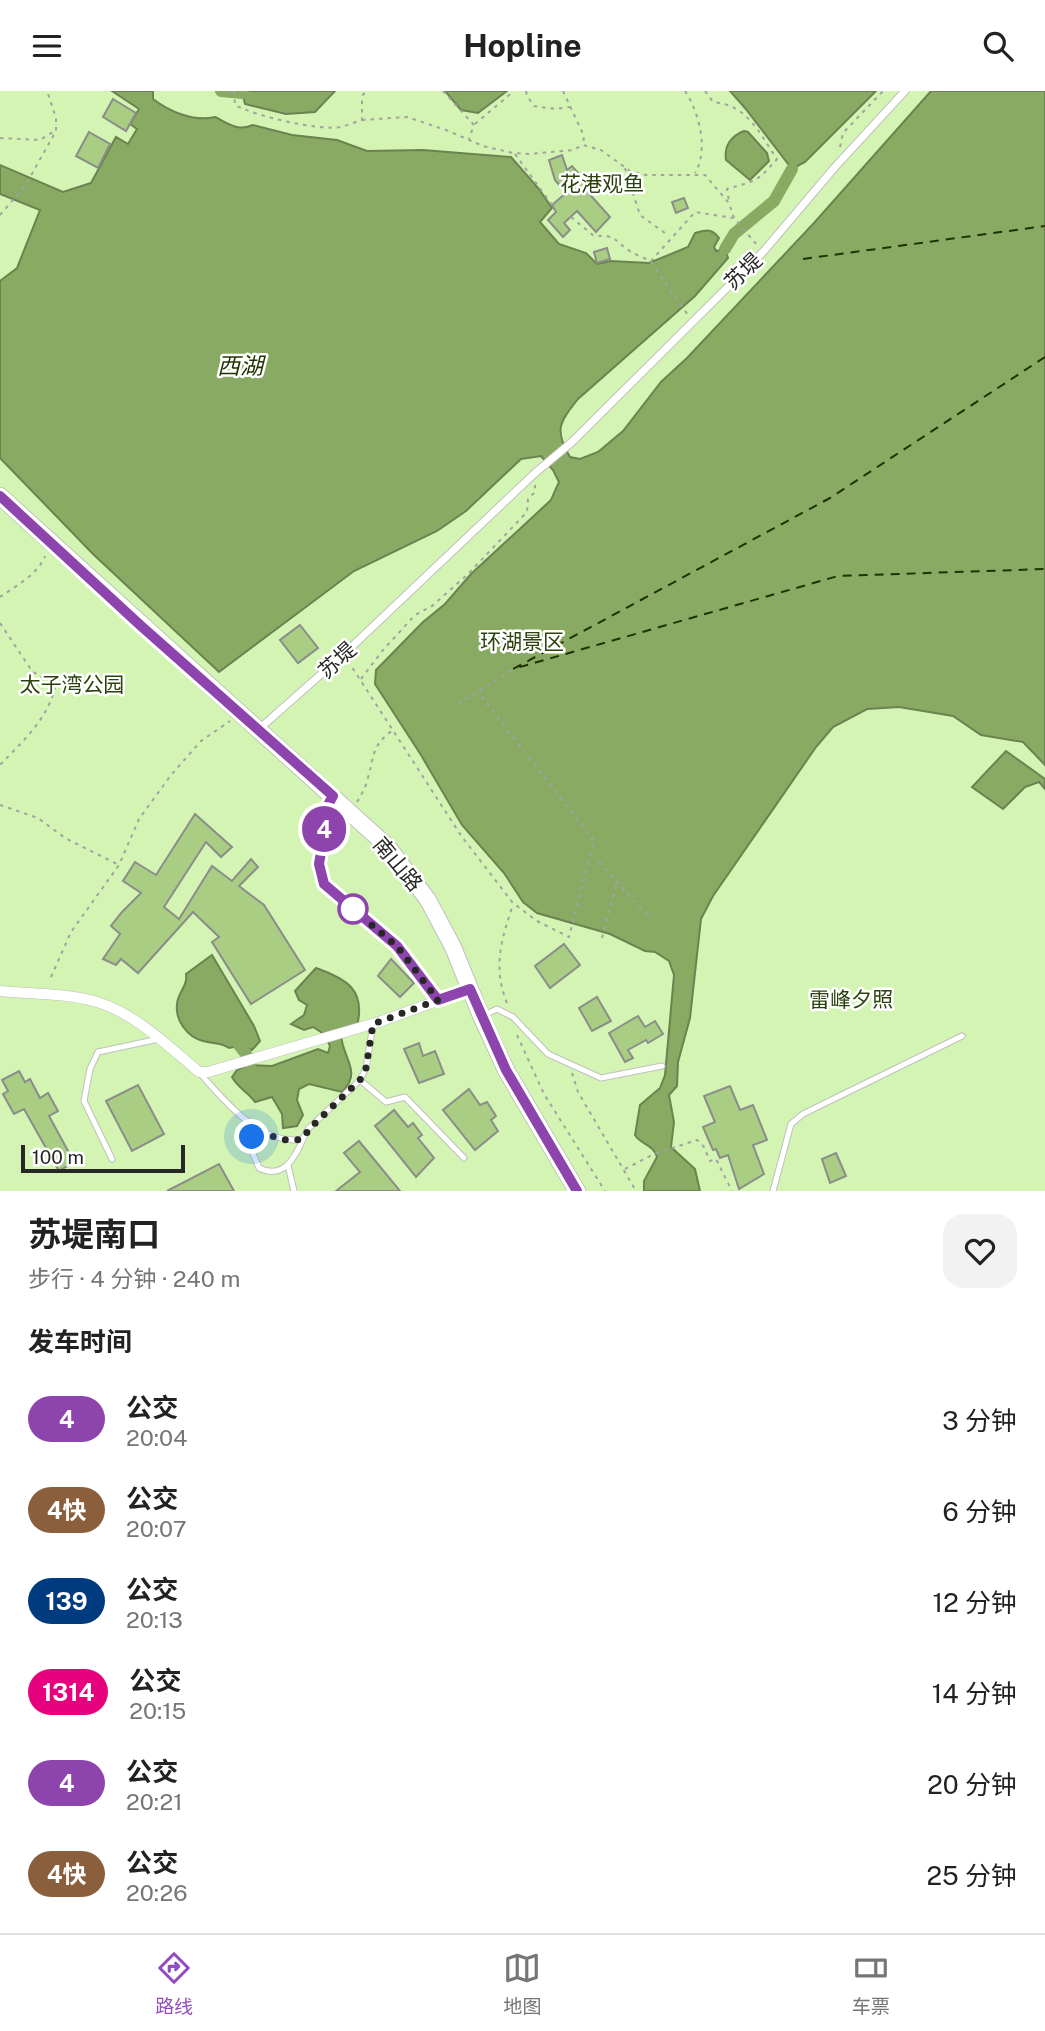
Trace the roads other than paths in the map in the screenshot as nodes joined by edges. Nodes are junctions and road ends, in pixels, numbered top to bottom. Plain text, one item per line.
1 (905, 91) edge
2 (0, 496) edge
3 (259, 729) junction
4 (333, 796) junction
5 (470, 989) junction
6 (0, 991) edge
7 (438, 1000) junction
8 (481, 1016) junction
9 (373, 1024) junction
10 (962, 1036) dead end
11 (159, 1039) junction
12 (662, 1066) dead end
13 (199, 1072) junction
14 (360, 1080) junction
15 (261, 1130) junction
16 (303, 1139) junction
17 (464, 1158) dead end
18 (112, 1159) dead end
19 (288, 1165) junction
20 (294, 1191) edge
21 (577, 1191) edge
22 (773, 1191) edge

1 - 3 street, 苏堤
2 - 3 main road, 南山路
3 - 4 main road, 南山路
4 - 5 main road, 南山路
4 - 7 lane
5 - 7 street
5 - 8 main road, 南山路
6 - 11 street
7 - 9 street
8 - 12 lane
8 - 21 main road, 南山路
9 - 13 street
9 - 14 lane
10 - 22 lane
11 - 13 street
11 - 18 lane
13 - 15 lane
14 - 16 lane
14 - 17 lane
15 - 16 lane
15 - 19 lane
16 - 19 lane
19 - 20 lane

